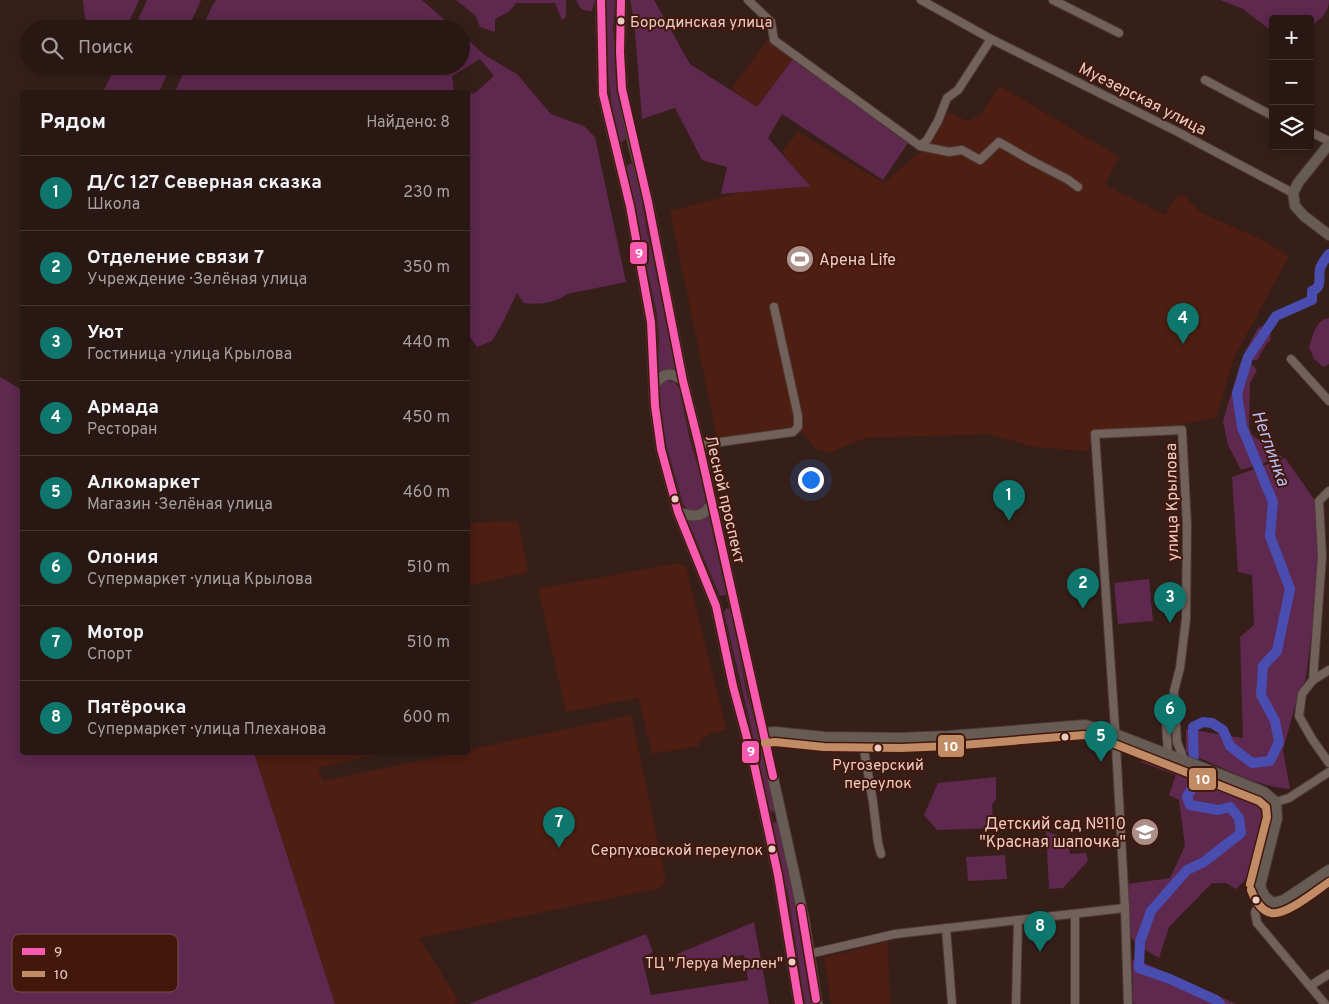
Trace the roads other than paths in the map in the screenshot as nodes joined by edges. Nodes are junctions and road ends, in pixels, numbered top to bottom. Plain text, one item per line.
1 (601, 0) edge
2 (621, 0) edge
3 (748, 0) edge
4 (1053, 0) edge
5 (925, 1) edge
6 (1119, 33) dead end
7 (991, 39) junction
8 (1206, 80) dead end
9 (1269, 114) edge
10 (1314, 134) edge
11 (633, 142) junction
12 (1329, 142) edge
13 (615, 146) junction
14 (920, 146) junction
15 (638, 162) junction
16 (619, 165) junction
17 (1078, 187) dead end
18 (1293, 193) junction
19 (1329, 235) edge
20 (774, 307) dead end
21 (1291, 359) dead end
22 (683, 381) junction
23 (654, 385) junction
24 (1329, 401) edge
25 (699, 445) junction
26 (1329, 491) edge
27 (712, 503) junction
28 (678, 512) junction
29 (1326, 556) edge
30 (734, 602) junction
31 (716, 606) junction
32 (1329, 670) edge
33 (1313, 680) junction
34 (1175, 714) junction
35 (764, 733) junction
36 (1115, 734) junction
37 (862, 738) junction
38 (1177, 742) junction
39 (1168, 754) junction
40 (1186, 760) junction
41 (1329, 764) edge
42 (1329, 772) edge
43 (1276, 802) junction
44 (781, 812) junction
45 (764, 816) junction
46 (881, 854) dead end
47 (1329, 870) edge
48 (1264, 897) junction
49 (1125, 908) junction
50 (1075, 914) junction
51 (1018, 920) junction
52 (946, 928) junction
53 (809, 954) junction
54 (1329, 974) edge
55 (1310, 986) junction
56 (800, 1004) edge
57 (816, 1004) edge
58 (952, 1004) edge
59 (1016, 1004) edge
60 (1075, 1004) edge
61 (1128, 1004) edge
62 (1325, 1004) edge

1 - 13 main road
2 - 11 main road, Лесной проспект
3 - 14 street
4 - 6 street
5 - 7 street, Муезерская улица
7 - 14 street
7 - 18 street, Муезерская улица
8 - 9 street
10 - 12 street
11 - 13 main road
11 - 15 main road, Лесной проспект
12 - 18 main road
13 - 16 main road
14 - 17 street
15 - 16 main road
15 - 22 main road, Лесной проспект
16 - 23 main road
18 - 19 main road
20 - 25 street
21 - 24 street
22 - 23 main road
22 - 25 main road, Лесной проспект
23 - 28 main road
25 - 27 main road, Лесной проспект
26 - 29 street
27 - 28 main road
27 - 30 main road, Лесной проспект
28 - 31 main road
29 - 33 street
30 - 31 main road
30 - 35 main road, Лесной проспект
31 - 45 main road
32 - 33 street
33 - 41 street
34 - 36 street, улица Крылова
34 - 38 street, улица Крылова
34 - 39 street
35 - 37 main road
35 - 44 main road, Лесной проспект
36 - 37 main road
36 - 39 main road
36 - 49 street
37 - 46 street
38 - 39 street
38 - 40 street, улица Крылова
39 - 40 main road
40 - 43 main road
42 - 43 street
43 - 48 main road
44 - 45 main road
44 - 53 main road, Лесной проспект
45 - 56 main road
47 - 48 main road
48 - 55 street
49 - 50 street
49 - 61 street
50 - 51 street
50 - 60 street
51 - 52 street
51 - 59 street
52 - 53 street
52 - 58 street
53 - 57 main road, Лесной проспект
54 - 55 street
55 - 62 street

